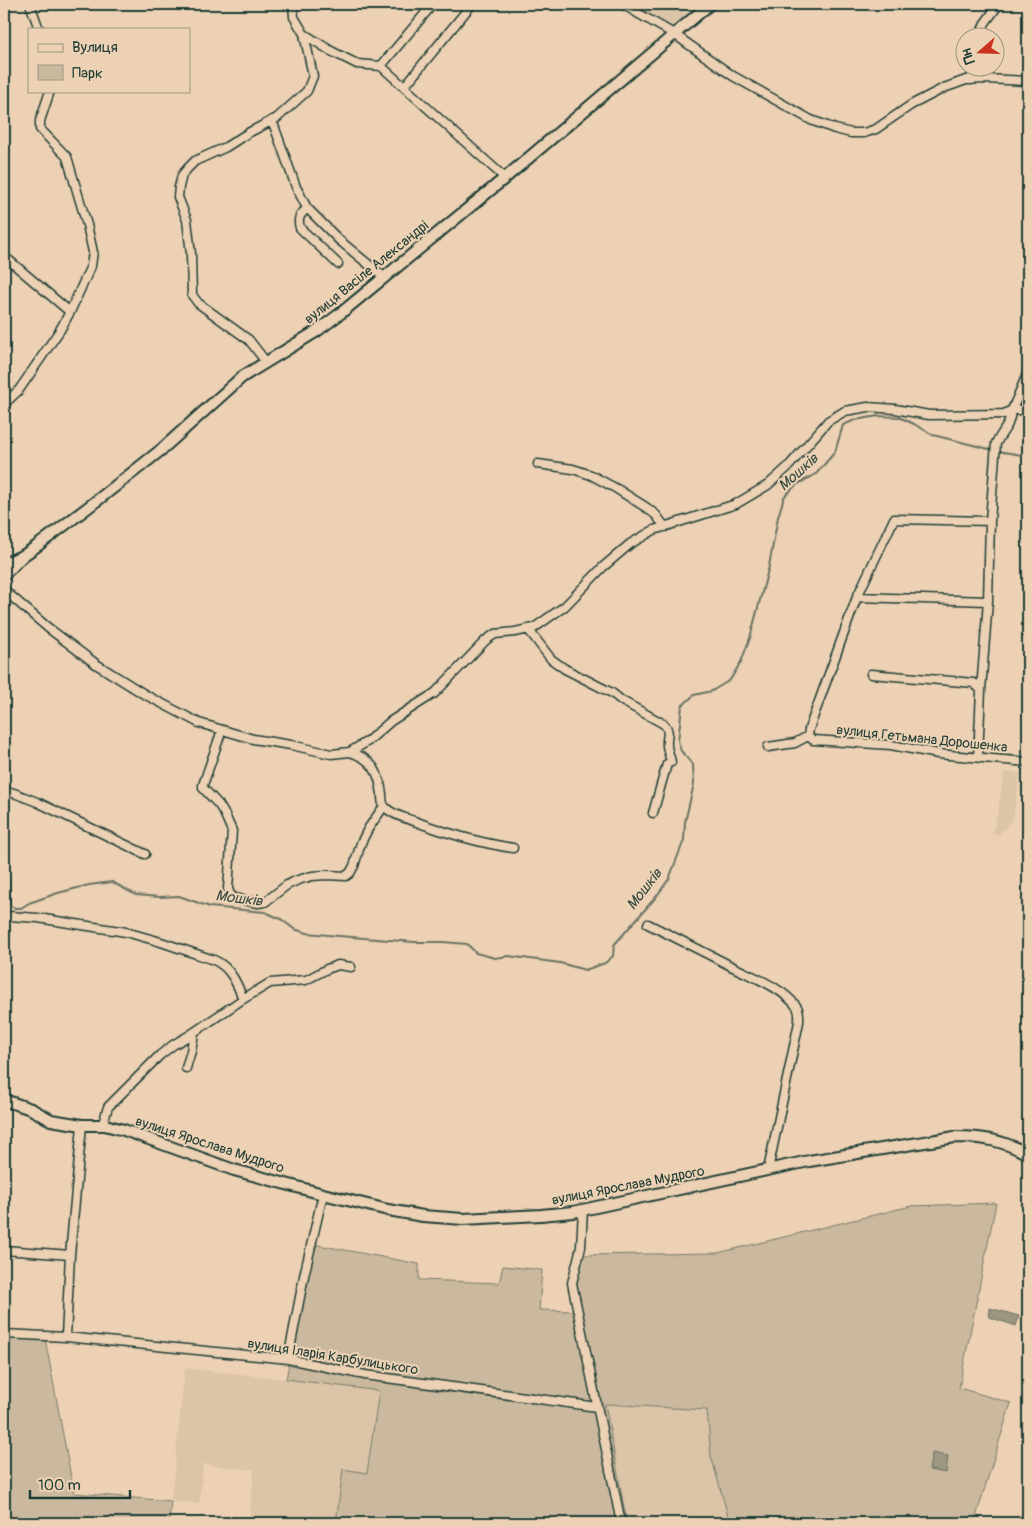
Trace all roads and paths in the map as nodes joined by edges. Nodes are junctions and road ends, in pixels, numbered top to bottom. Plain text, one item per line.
1 (30, 4) edge
2 (433, 4) edge
3 (472, 4) edge
4 (623, 4) edge
5 (710, 4) edge
6 (999, 4) edge
7 (293, 5) edge
8 (39, 28) edge
9 (983, 28) edge
10 (304, 34) junction
11 (674, 34) junction
12 (381, 66) junction
13 (972, 80) joint
14 (1028, 81) edge
15 (404, 87) junction
16 (50, 92) edge
17 (272, 120) junction
18 (505, 178) junction
19 (307, 208) junction
20 (4, 256) edge
21 (338, 264) dead end
22 (385, 278) junction
23 (70, 312) junction
24 (266, 362) junction
25 (1028, 372) edge
26 (4, 404) edge
27 (1012, 410) junction
28 (1028, 410) edge
29 (538, 464) dead end
30 (990, 521) junction
31 (665, 527) junction
32 (24, 555) junction
33 (4, 564) edge
34 (4, 577) edge
35 (4, 590) edge
36 (857, 598) junction
37 (988, 601) junction
38 (528, 629) junction
39 (871, 674) dead end
40 (981, 690) junction
41 (222, 730) junction
42 (808, 736) junction
43 (768, 747) dead end
44 (350, 752) junction
45 (978, 757) junction
46 (1028, 762) edge
47 (4, 792) edge
48 (384, 806) junction
49 (653, 813) dead end
50 (513, 848) dead end
51 (146, 854) dead end
52 (4, 914) edge
53 (648, 924) dead end
54 (351, 967) dead end
55 (243, 999) junction
56 (194, 1032) junction
57 (186, 1068) dead end
58 (4, 1100) edge
59 (82, 1125) junction
60 (105, 1125) junction
61 (1028, 1154) edge
62 (768, 1170) junction
63 (322, 1194) junction
64 (583, 1210) junction
65 (4, 1250) edge
66 (70, 1255) junction
67 (4, 1334) edge
68 (66, 1337) junction
69 (288, 1359) junction
70 (597, 1407) junction
71 (622, 1523) edge

1 - 8 street
2 - 12 street
3 - 15 street
4 - 11 street
5 - 11 main road, вулиця Васіле Александрі
6 - 9 street
7 - 10 street
10 - 12 street
10 - 17 street
11 - 13 street
11 - 18 main road, вулиця Васіле Александрі
12 - 15 street
13 - 14 street
15 - 18 street
16 - 23 street
17 - 19 street
17 - 24 street
18 - 22 main road, вулиця Васіле Александрі
19 - 21 street
19 - 22 street
20 - 23 street
22 - 24 main road, вулиця Васіле Александрі
23 - 26 street
24 - 32 main road, вулиця Васіле Александрі
25 - 27 street
27 - 28 street
27 - 30 street
27 - 31 street
29 - 31 street
30 - 36 street
30 - 37 street
31 - 38 street
32 - 33 main road, вулиця Васіле Александрі
32 - 34 street
35 - 41 street
36 - 37 street
36 - 42 street
37 - 40 street
38 - 44 street
38 - 49 street
39 - 40 street
40 - 45 street
41 - 44 street
41 - 48 street
42 - 43 street
42 - 45 street, вулиця Гетьмана Дорошенка
44 - 48 street
45 - 46 street, вулиця Гетьмана Дорошенка
47 - 51 street
48 - 50 street
52 - 55 street
53 - 62 street
54 - 55 street
55 - 56 street
56 - 57 street
56 - 60 street
58 - 59 main road, вулиця Ярослава Мудрого
59 - 60 main road, вулиця Ярослава Мудрого
59 - 66 street
60 - 63 main road, вулиця Ярослава Мудрого
61 - 62 main road, вулиця Ярослава Мудрого
62 - 64 main road, вулиця Ярослава Мудрого
63 - 64 main road, вулиця Ярослава Мудрого
63 - 69 street
64 - 70 street
65 - 66 street
66 - 68 street
67 - 68 street, вулиця Іларія Карбулицького
68 - 69 street, вулиця Іларія Карбулицького
69 - 70 street, вулиця Іларія Карбулицького
70 - 71 street

